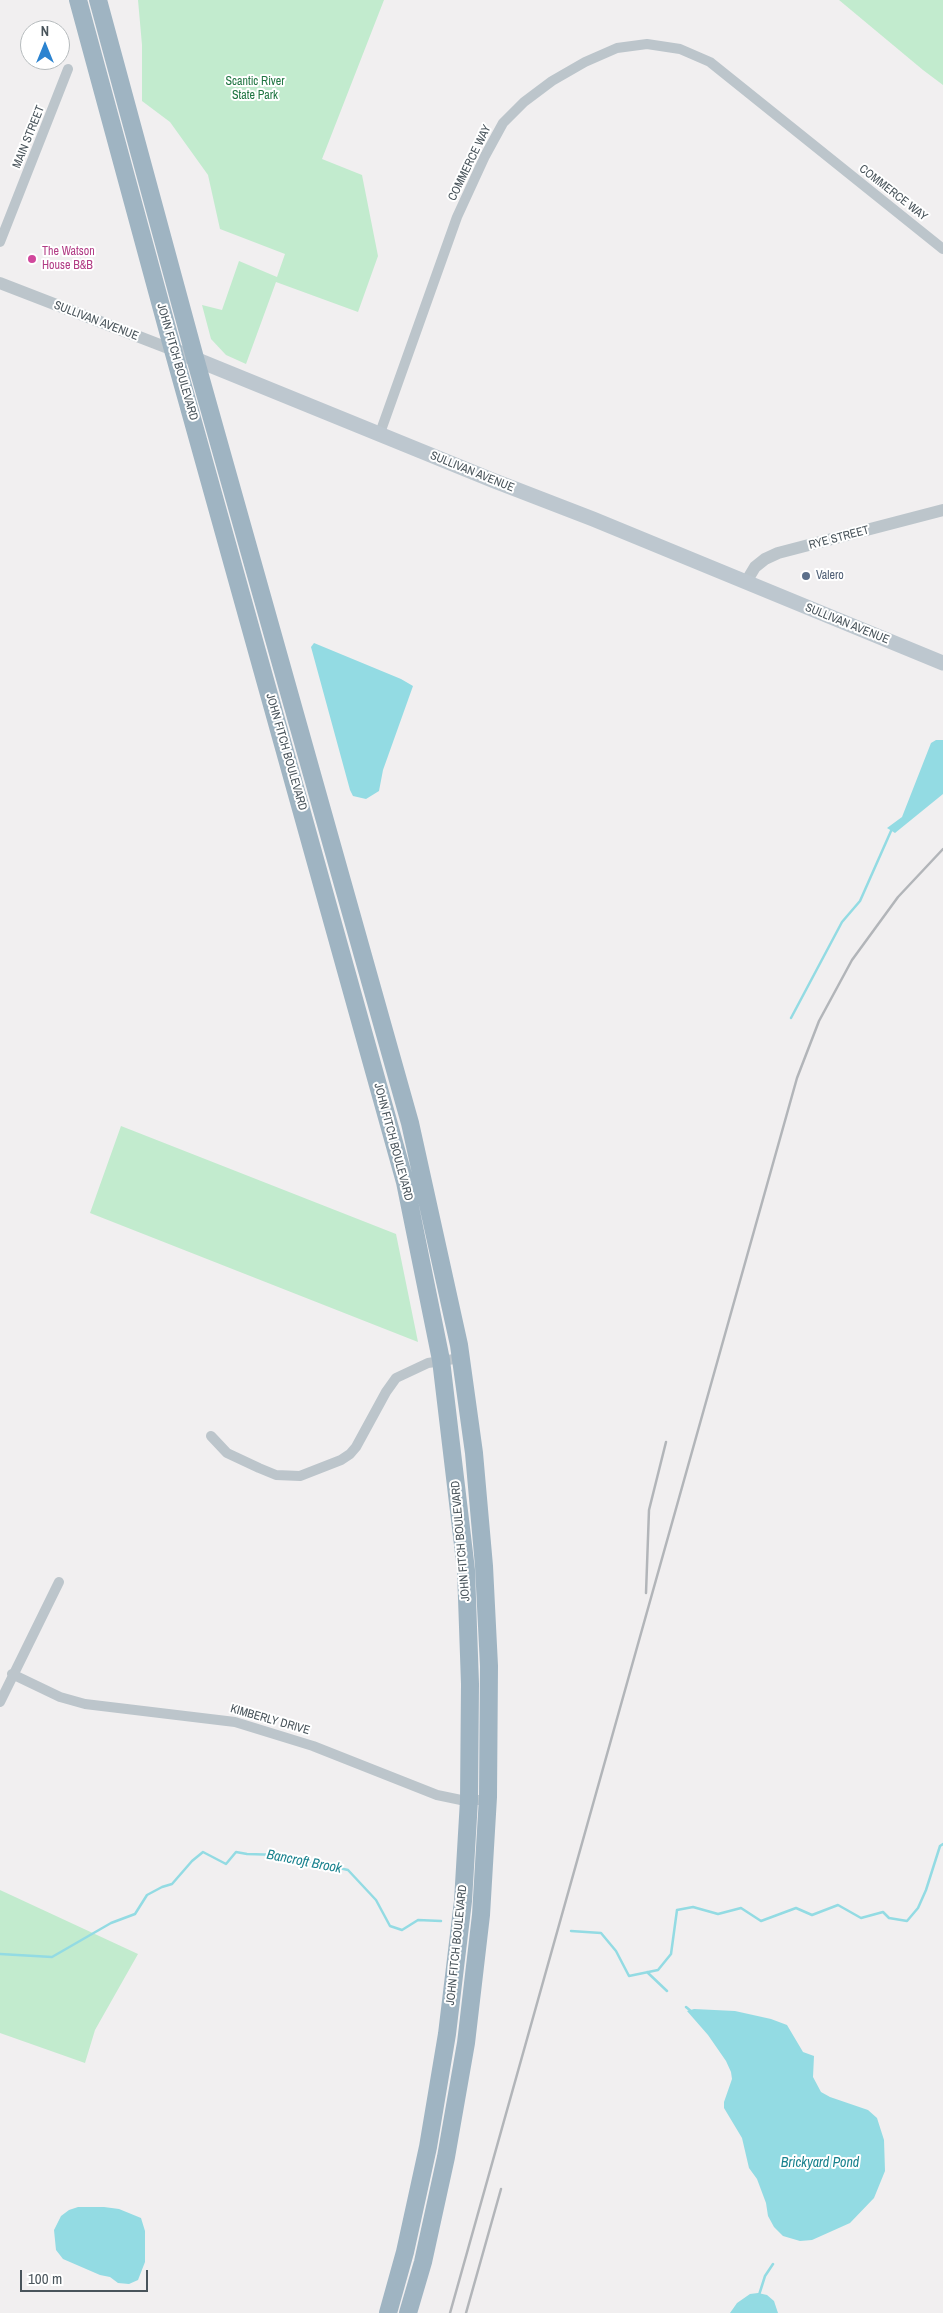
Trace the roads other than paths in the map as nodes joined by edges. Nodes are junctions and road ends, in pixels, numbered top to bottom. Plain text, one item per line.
1 (78, 0) edge
2 (98, 0) edge
3 (68, 70) edge
4 (3, 221) edge
5 (0, 242) edge
6 (943, 249) edge
7 (0, 283) edge
8 (173, 350) junction
9 (195, 358) junction
10 (380, 433) junction
11 (943, 510) edge
12 (746, 582) junction
13 (943, 663) edge
14 (372, 990) junction
15 (353, 995) junction
16 (461, 1358) junction
17 (441, 1360) junction
18 (211, 1436) dead end
19 (483, 1561) junction
20 (465, 1563) junction
21 (59, 1582) dead end
22 (12, 1674) junction
23 (470, 1684) junction
24 (489, 1684) junction
25 (0, 1702) edge
26 (469, 1800) junction
27 (488, 1800) junction
28 (441, 2067) junction
29 (462, 2071) junction
30 (388, 2313) edge
31 (408, 2313) edge

1 - 8 highway, JOHN FITCH BOULEVARD
2 - 9 highway, JOHN FITCH BOULEVARD
3 - 4 street, MAIN STREET
4 - 5 street, MAIN STREET
6 - 10 street, COMMERCE WAY
7 - 8 street, SULLIVAN AVENUE
8 - 9 main road, SULLIVAN AVENUE
8 - 15 highway, JOHN FITCH BOULEVARD
9 - 10 main road, SULLIVAN AVENUE
9 - 14 highway, JOHN FITCH BOULEVARD
10 - 12 main road, SULLIVAN AVENUE
11 - 12 street, RYE STREET
12 - 13 main road, SULLIVAN AVENUE
14 - 15 highway
14 - 16 highway, JOHN FITCH BOULEVARD
15 - 17 highway, JOHN FITCH BOULEVARD
16 - 17 street
16 - 19 highway, JOHN FITCH BOULEVARD
17 - 18 street
17 - 20 highway, JOHN FITCH BOULEVARD
19 - 20 highway
19 - 24 highway, JOHN FITCH BOULEVARD
20 - 23 highway, JOHN FITCH BOULEVARD
21 - 22 street
22 - 25 street
22 - 26 street, KIMBERLY DRIVE
23 - 24 highway
23 - 26 highway, JOHN FITCH BOULEVARD
24 - 27 highway, JOHN FITCH BOULEVARD
26 - 27 street, KIMBERLY DRIVE
26 - 28 highway, JOHN FITCH BOULEVARD
27 - 29 highway, JOHN FITCH BOULEVARD
28 - 29 highway
28 - 30 highway, JOHN FITCH BOULEVARD
29 - 31 highway, JOHN FITCH BOULEVARD

